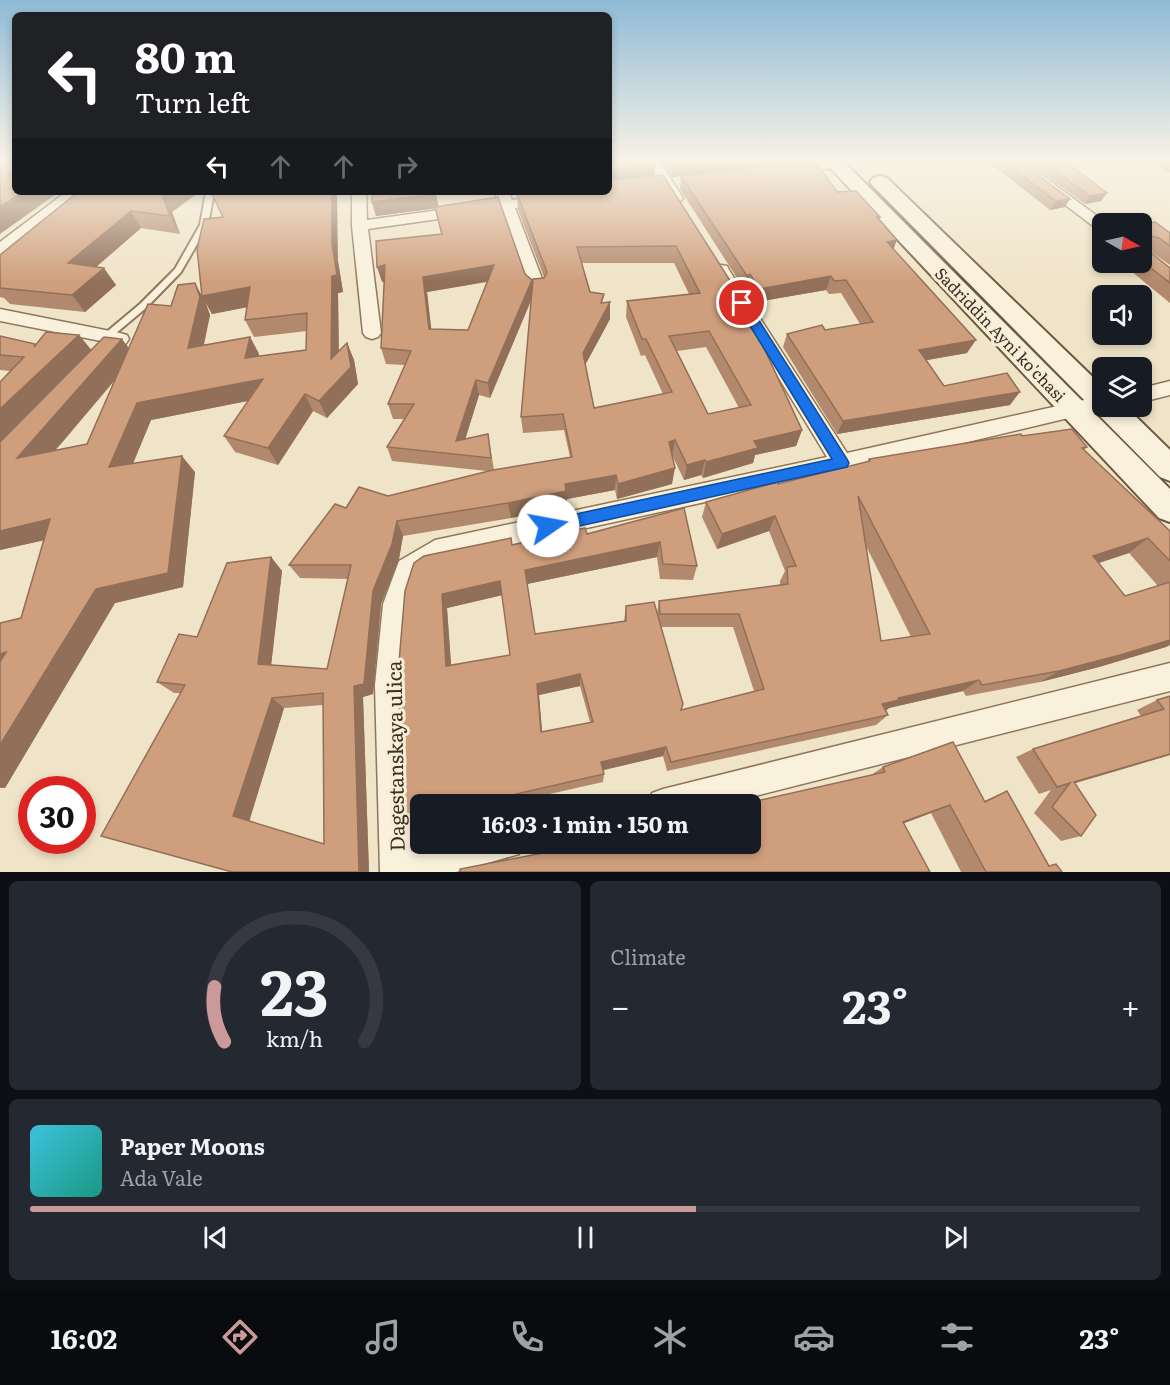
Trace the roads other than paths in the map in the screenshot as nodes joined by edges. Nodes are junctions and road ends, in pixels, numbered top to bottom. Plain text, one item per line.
1 (64, 201) edge
2 (208, 201) edge
3 (359, 201) edge
4 (490, 201) edge
5 (505, 201) edge
6 (678, 201) edge
7 (882, 201) edge
8 (888, 201) edge
9 (1068, 201) edge
10 (685, 213) edge
11 (1092, 219) edge
12 (360, 226) junction
13 (0, 250) edge
14 (711, 253) edge
15 (537, 290) edge
16 (0, 315) edge
17 (372, 333) dead end
18 (106, 337) junction
19 (88, 371) edge
20 (1170, 388) edge
21 (1152, 392) edge
22 (1092, 393) edge
23 (1092, 405) edge
24 (1074, 410) junction
25 (1118, 417) edge
26 (842, 463) junction
27 (1170, 469) edge
28 (1170, 509) edge
29 (1170, 677) edge
30 (703, 794) edge
31 (466, 854) edge
32 (396, 872) edge

1 - 13 street
2 - 18 lane
3 - 12 street
4 - 12 street
5 - 15 street
6 - 10 street
7 - 24 main road, Sadriddin Ayni ko'chasi
8 - 22 main road, Sadriddin Ayni ko'chasi
9 - 11 street
12 - 17 street
14 - 26 street
16 - 18 street
18 - 19 street
20 - 21 street
23 - 24 street
24 - 26 street
24 - 28 main road, Sadriddin Ayni ko'chasi
25 - 27 main road
26 - 32 street, Dagestanskaya ulica
29 - 30 street
31 - 32 street

